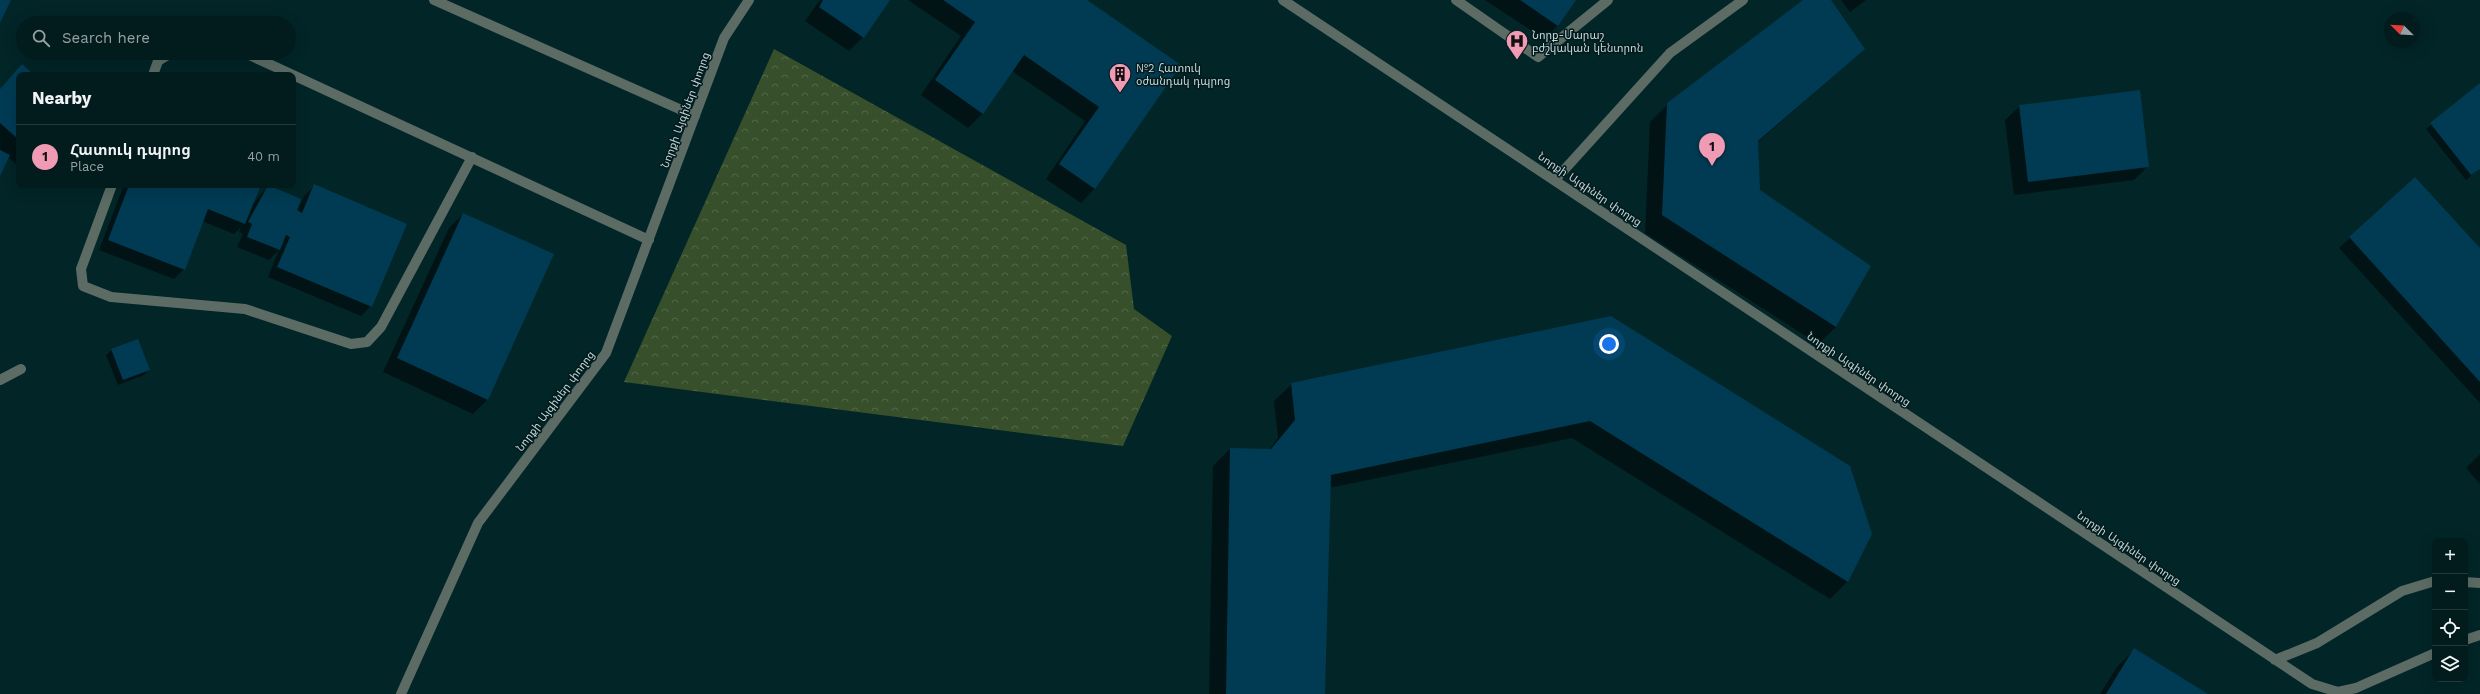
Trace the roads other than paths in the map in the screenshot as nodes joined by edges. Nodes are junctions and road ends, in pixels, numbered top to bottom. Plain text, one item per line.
1 (434, 0) edge
2 (749, 0) edge
3 (1283, 0) edge
4 (1456, 0) edge
5 (1608, 0) edge
6 (1743, 0) edge
7 (160, 60) edge
8 (260, 60) edge
9 (154, 72) edge
10 (286, 72) edge
11 (296, 76) edge
12 (695, 116) junction
13 (472, 157) junction
14 (1555, 180) junction
15 (111, 188) edge
16 (649, 240) junction
17 (21, 369) dead end
18 (0, 380) edge
19 (2432, 582) edge
20 (2468, 582) edge
21 (2480, 583) edge
22 (2480, 635) edge
23 (2468, 639) edge
24 (2432, 654) edge
25 (2276, 660) junction
26 (401, 694) edge

1 - 12 street
2 - 12 street, Նորքի Այգիներ փողոց
3 - 14 street, Նորքի Այգիներ փողոց
4 - 5 street
6 - 14 street
7 - 9 street
8 - 10 street
11 - 13 street
12 - 16 street, Նորքի Այգիներ փողոց
13 - 15 street
13 - 16 street
14 - 25 street, Նորքի Այգիներ փողոց
16 - 26 street, Նորքի Այգիներ փողոց
17 - 18 street
19 - 25 street
20 - 21 street
22 - 23 street
24 - 25 street, Նորքի Այգիներ փողոց

